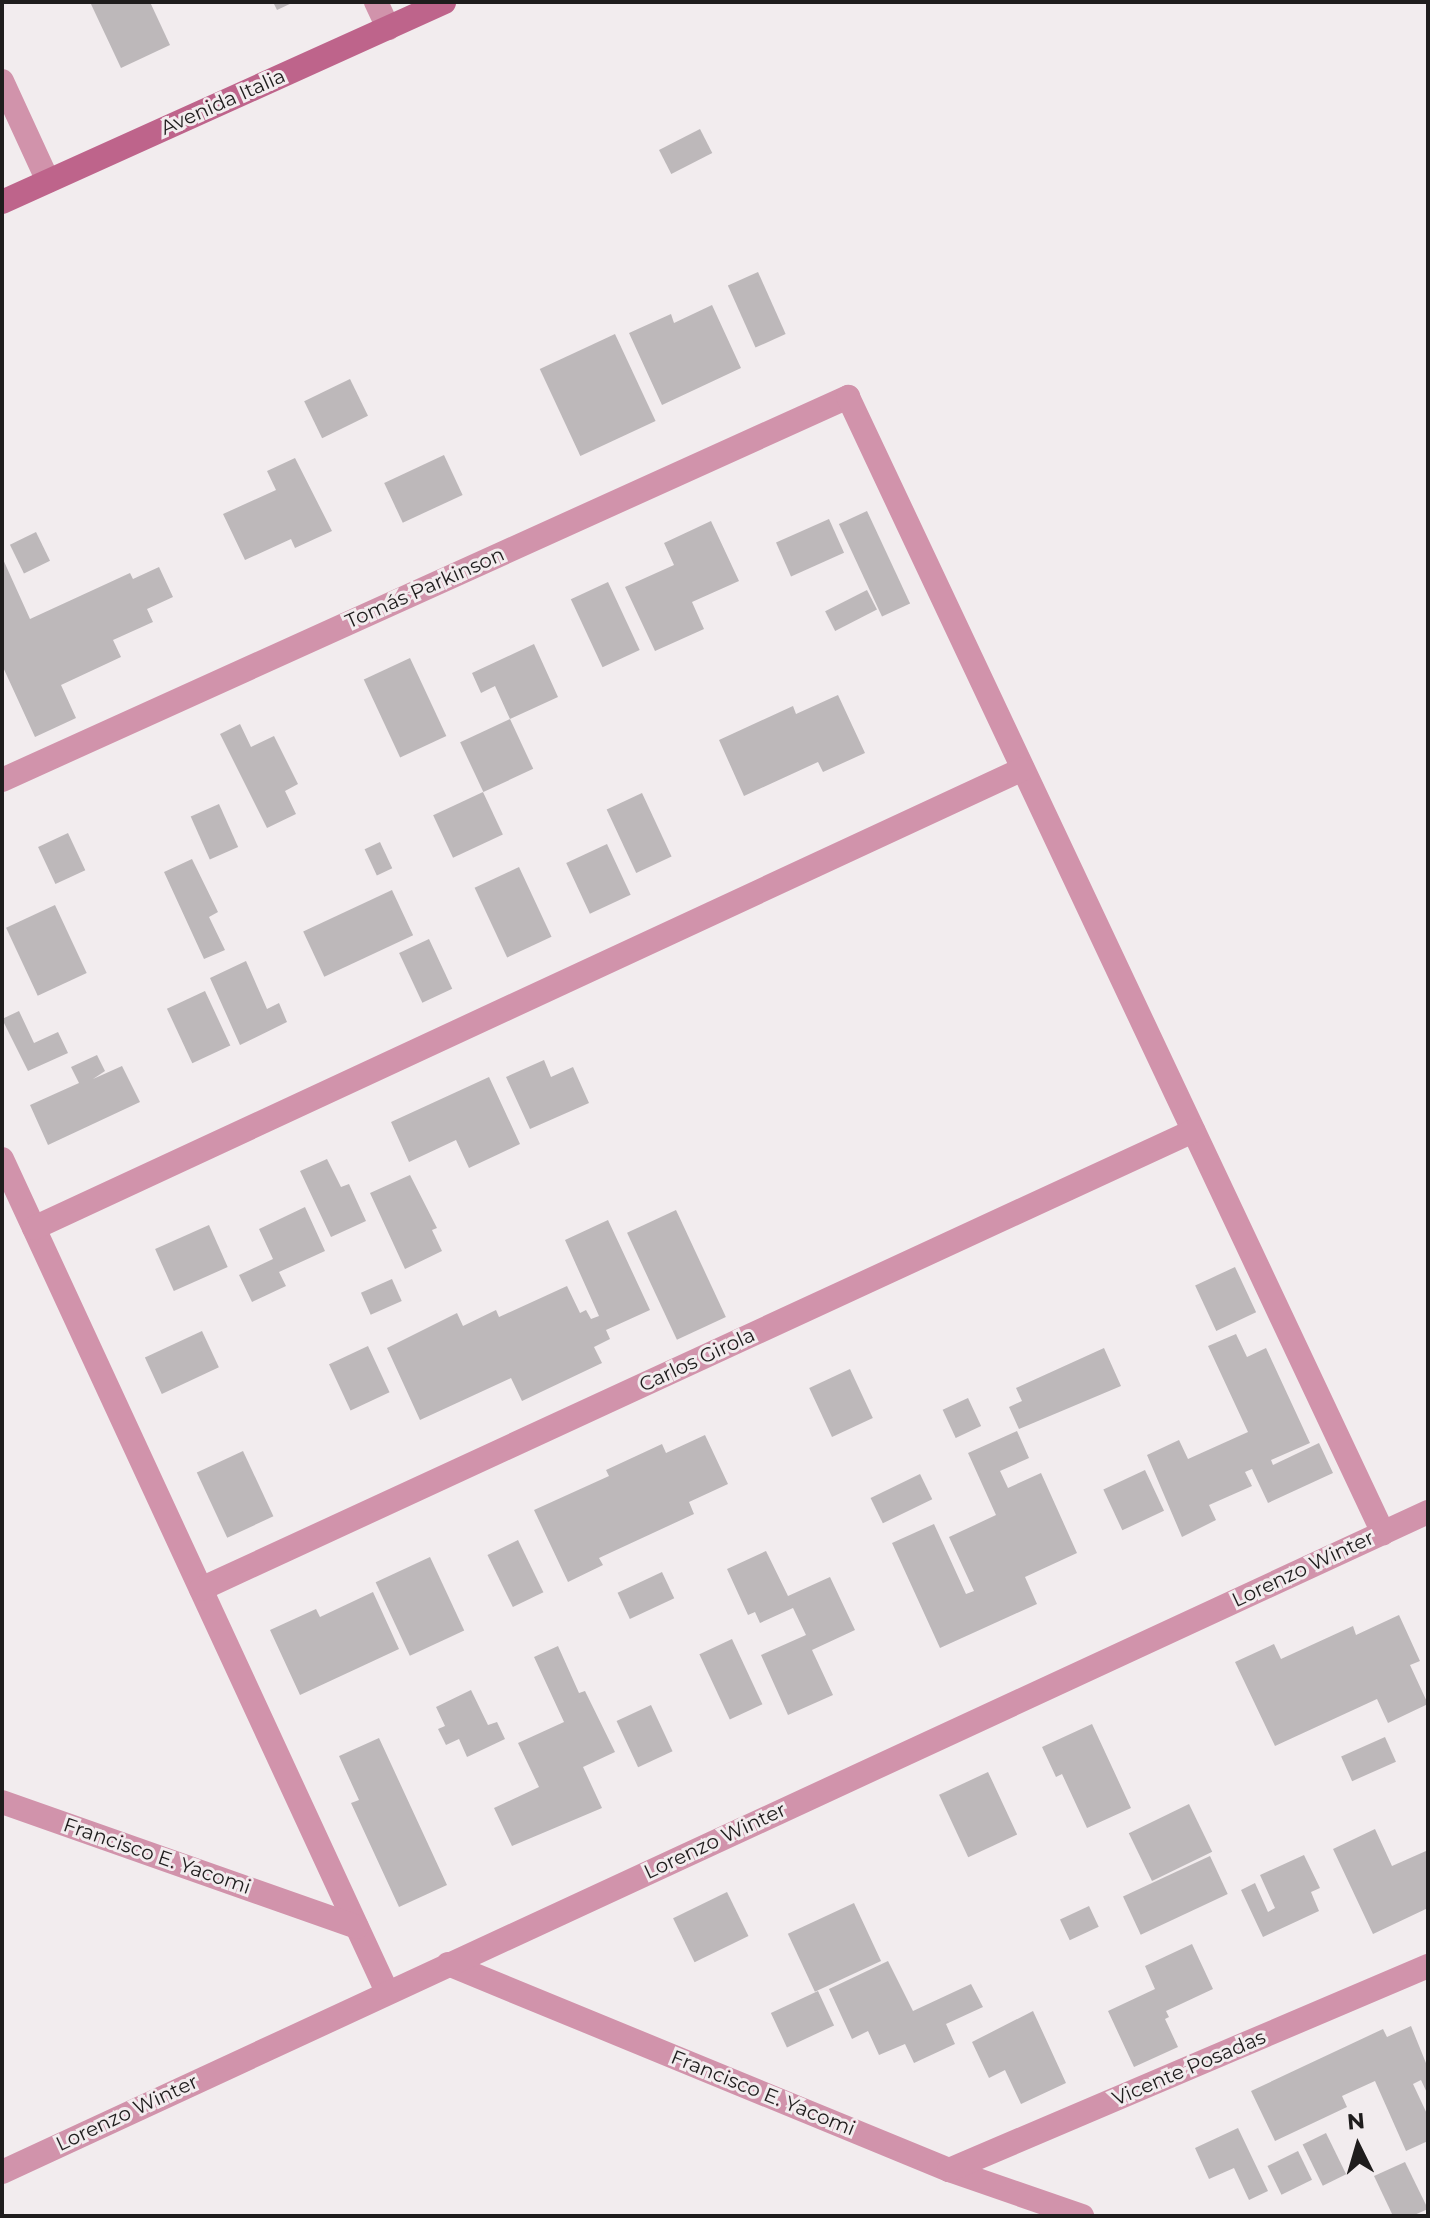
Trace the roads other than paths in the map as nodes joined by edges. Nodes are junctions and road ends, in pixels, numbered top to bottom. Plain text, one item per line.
1 (376, 2) edge
2 (444, 2) edge
3 (388, 28) junction
4 (2, 81) edge
5 (48, 181) junction
6 (2, 202) edge
7 (1023, 769) junction
8 (2, 780) edge
9 (1193, 1131) junction
10 (2, 1159) edge
11 (34, 1228) junction
12 (1428, 1512) edge
13 (1383, 1533) junction
14 (201, 1589) junction
15 (2, 1802) edge
16 (357, 1927) junction
17 (448, 1964) junction
18 (1428, 1966) edge
19 (387, 1992) junction
20 (949, 2170) junction
21 (2, 2172) edge
22 (1082, 2216) edge

1 - 3 street
2 - 3 main road, Avenida Italia
3 - 5 main road, Avenida Italia
4 - 5 street
5 - 6 main road, Avenida Italia
7 - 8 street, Tomás Parkinson
7 - 9 street
7 - 11 street
9 - 13 street
9 - 14 street, Carlos Girola
10 - 11 street
11 - 14 street
12 - 13 street, Lorenzo Winter
13 - 17 street, Lorenzo Winter
14 - 16 street
15 - 16 street, Francisco E. Yacomi
16 - 19 street
17 - 19 street, Lorenzo Winter
17 - 20 street, Francisco E. Yacomi
18 - 20 street, Vicente Posadas
19 - 21 street, Lorenzo Winter
20 - 22 street, Francisco E. Yacomi

